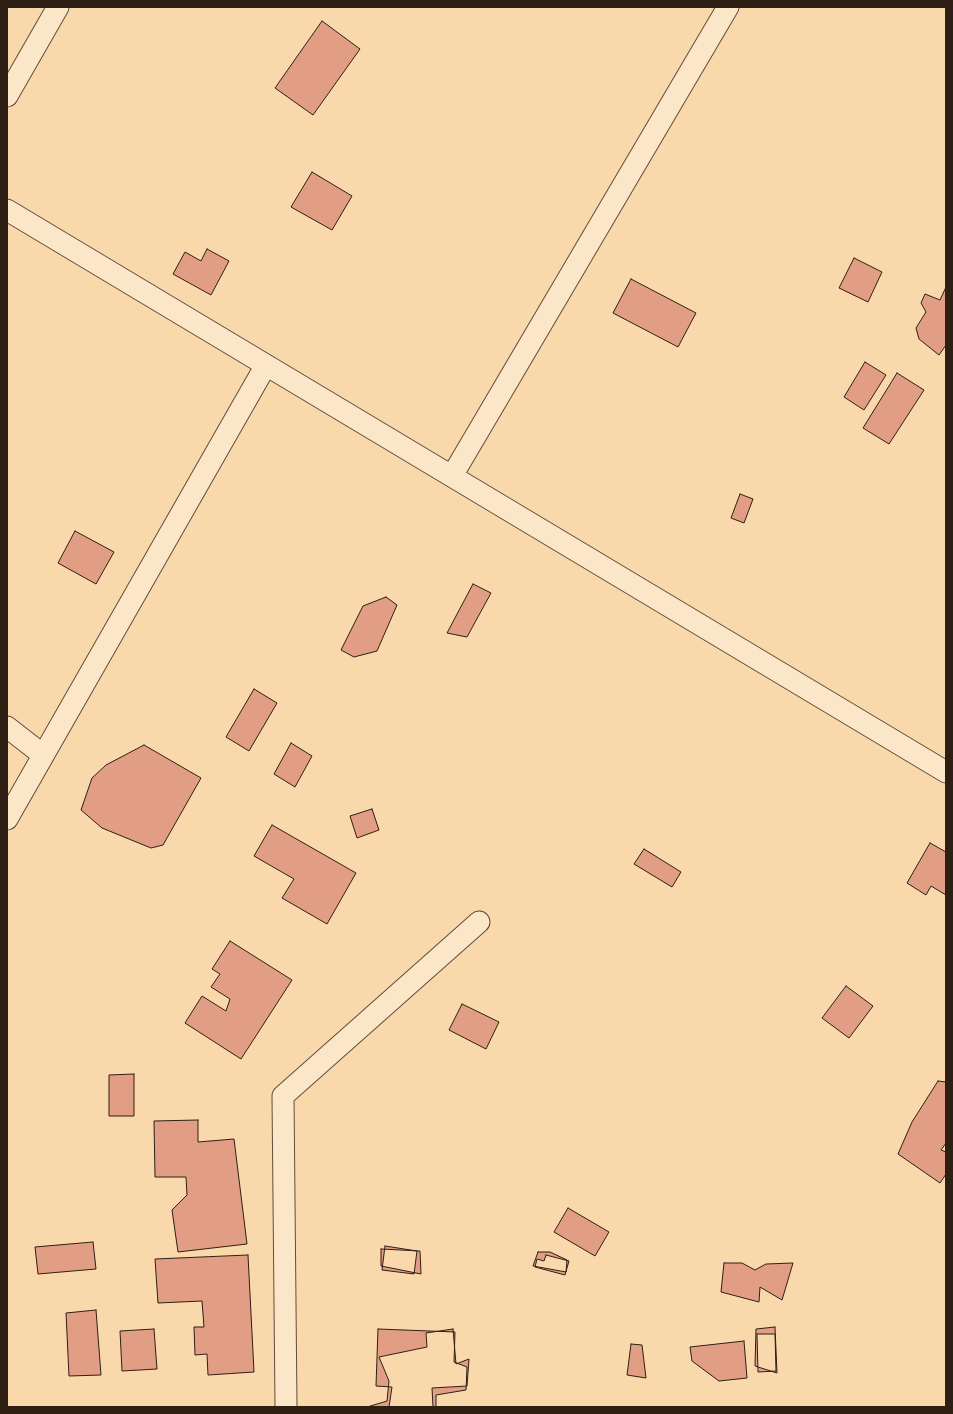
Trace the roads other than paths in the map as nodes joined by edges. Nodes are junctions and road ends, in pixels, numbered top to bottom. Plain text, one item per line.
1 (58, 7) edge
2 (728, 7) edge
3 (7, 96) edge
4 (7, 210) edge
5 (266, 365) junction
6 (452, 476) junction
7 (7, 727) edge
8 (43, 755) junction
9 (946, 772) edge
10 (7, 819) edge
11 (480, 922) dead end
12 (286, 1407) edge

1 - 3 street
2 - 6 street
4 - 5 street
5 - 6 street
5 - 8 street
6 - 9 street
7 - 8 street
8 - 10 street
11 - 12 street

